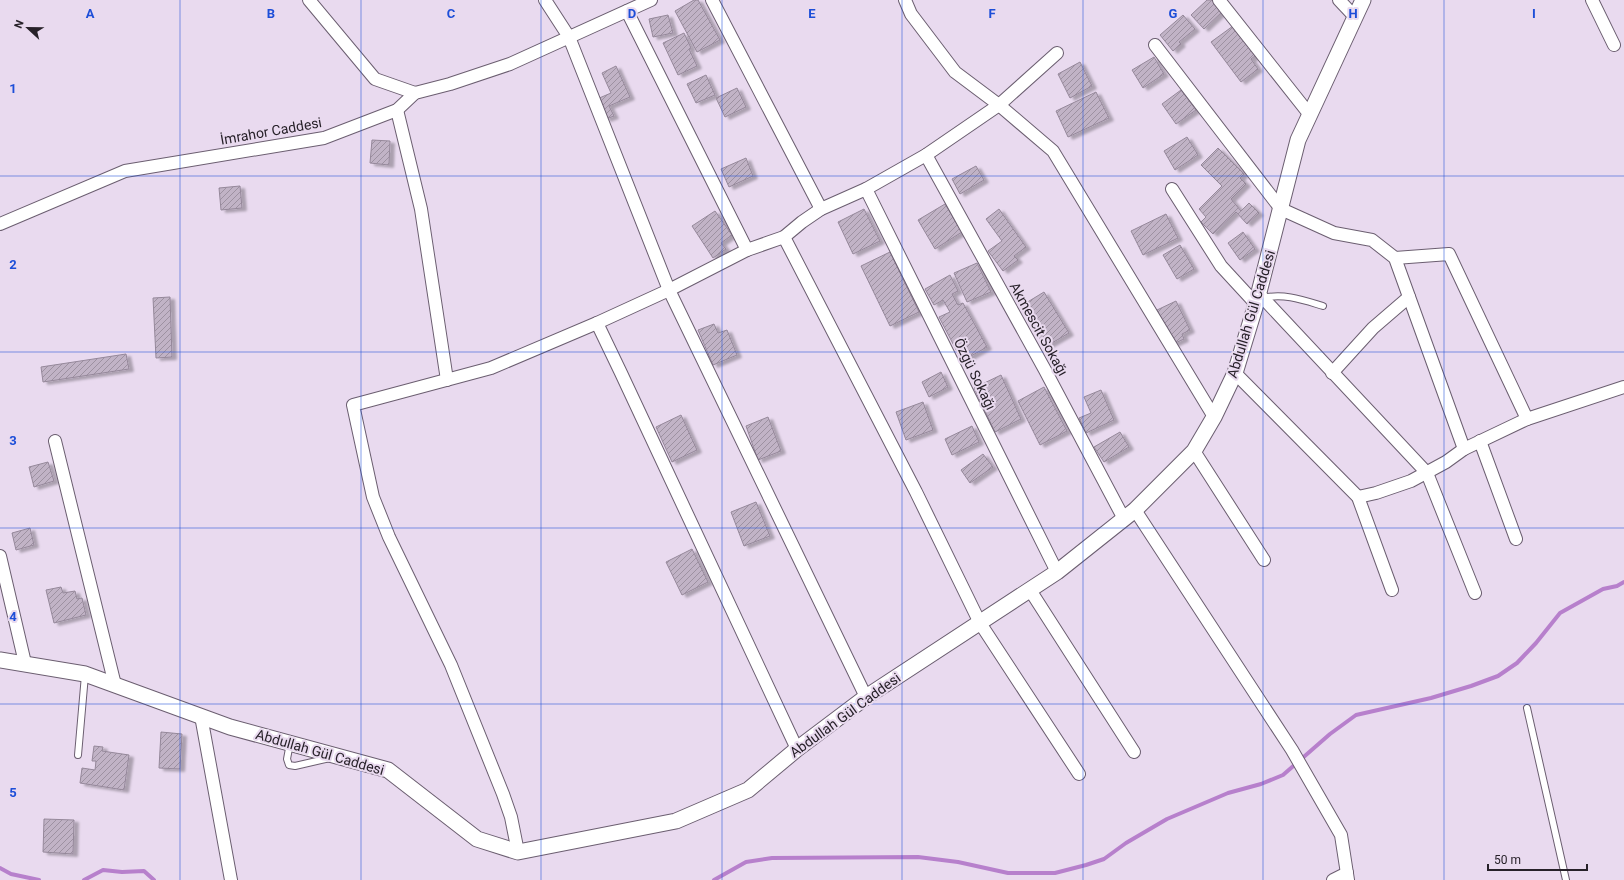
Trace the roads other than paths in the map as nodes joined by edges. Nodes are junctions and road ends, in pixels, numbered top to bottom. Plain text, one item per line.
1 (309, 0) edge
2 (545, 0) edge
3 (651, 0) edge
4 (712, 0) edge
5 (905, 0) edge
6 (1219, 0) edge
7 (1339, 0) edge
8 (1363, 0) edge
9 (1592, 0) edge
10 (627, 11) junction
11 (1355, 17) junction
12 (569, 37) junction
13 (1155, 45) dead end
14 (1614, 45) dead end
15 (1058, 53) dead end
16 (414, 93) junction
17 (999, 105) junction
18 (396, 110) junction
19 (1310, 115) junction
20 (926, 155) junction
21 (866, 189) junction
22 (1172, 189) dead end
23 (821, 209) junction
24 (1280, 209) junction
25 (0, 224) edge
26 (784, 237) junction
27 (748, 250) junction
28 (1395, 258) junction
29 (669, 290) junction
30 (1409, 297) junction
31 (1259, 299) junction
32 (1323, 306) dead end
33 (597, 324) junction
34 (1235, 372) junction
35 (1332, 373) junction
36 (447, 380) junction
37 (1624, 388) edge
38 (1214, 417) junction
39 (1527, 419) junction
40 (55, 440) dead end
41 (1480, 441) junction
42 (1464, 449) junction
43 (1194, 451) junction
44 (1428, 473) junction
45 (1358, 497) junction
46 (1129, 514) junction
47 (1516, 540) dead end
48 (0, 556) edge
49 (1264, 560) dead end
50 (1057, 572) junction
51 (1030, 590) junction
52 (1392, 590) dead end
53 (1475, 592) dead end
54 (980, 623) junction
55 (0, 660) edge
56 (25, 663) junction
57 (85, 674) junction
58 (115, 685) junction
59 (866, 697) junction
60 (1527, 708) dead end
61 (201, 716) junction
62 (290, 743) junction
63 (797, 749) junction
64 (1134, 752) dead end
65 (78, 755) dead end
66 (337, 756) junction
67 (1079, 774) dead end
68 (518, 852) junction
69 (1348, 876) edge
70 (231, 880) edge
71 (1334, 880) edge
72 (1566, 880) edge

1 - 16 street
2 - 12 street
3 - 10 street, İmrahor Caddesi
4 - 23 street
5 - 17 street
6 - 19 street
7 - 11 street
8 - 11 street, Abdullah Gül Caddesi
9 - 14 street
10 - 12 street, İmrahor Caddesi
10 - 27 street
11 - 19 street, Abdullah Gül Caddesi
12 - 16 street, İmrahor Caddesi
12 - 29 street
13 - 24 street
15 - 17 street
16 - 18 street, İmrahor Caddesi
17 - 20 street
17 - 38 street
18 - 25 street, İmrahor Caddesi
18 - 36 street
19 - 24 street, Abdullah Gül Caddesi
20 - 21 street
20 - 46 street, Akmescit Sokağı
21 - 23 street
21 - 50 street, Özgü Sokağı
22 - 31 street
23 - 26 street
24 - 28 street
24 - 31 street, Abdullah Gül Caddesi
26 - 27 street
26 - 54 street
27 - 29 street
28 - 30 street
28 - 39 street
29 - 33 street
29 - 59 street
30 - 35 street
30 - 42 street
31 - 32 lane
31 - 34 street, Abdullah Gül Caddesi
31 - 35 street
33 - 36 street
33 - 63 street
34 - 38 street, Abdullah Gül Caddesi
34 - 45 street
35 - 44 street
36 - 68 street
37 - 39 street
38 - 43 street, Abdullah Gül Caddesi
39 - 41 street
40 - 58 street
41 - 42 street
41 - 47 street
42 - 44 street
43 - 46 street, Abdullah Gül Caddesi
43 - 49 street
44 - 45 street
44 - 53 street
45 - 52 street
46 - 50 street, Abdullah Gül Caddesi
46 - 69 street, Akmescit Sokağı
48 - 56 street
50 - 51 street, Abdullah Gül Caddesi
51 - 54 street, Abdullah Gül Caddesi
51 - 64 street
54 - 59 street, Abdullah Gül Caddesi
54 - 67 street
55 - 56 street, Abdullah Gül Caddesi
56 - 57 street, Abdullah Gül Caddesi
57 - 58 street, Abdullah Gül Caddesi
57 - 65 lane
58 - 61 street, Abdullah Gül Caddesi
59 - 63 street, Abdullah Gül Caddesi
60 - 72 lane
61 - 62 street, Abdullah Gül Caddesi
61 - 70 street
62 - 66 street, Abdullah Gül Caddesi
62 - 66 lane
63 - 68 street, Abdullah Gül Caddesi
66 - 68 street, Abdullah Gül Caddesi
69 - 71 street

